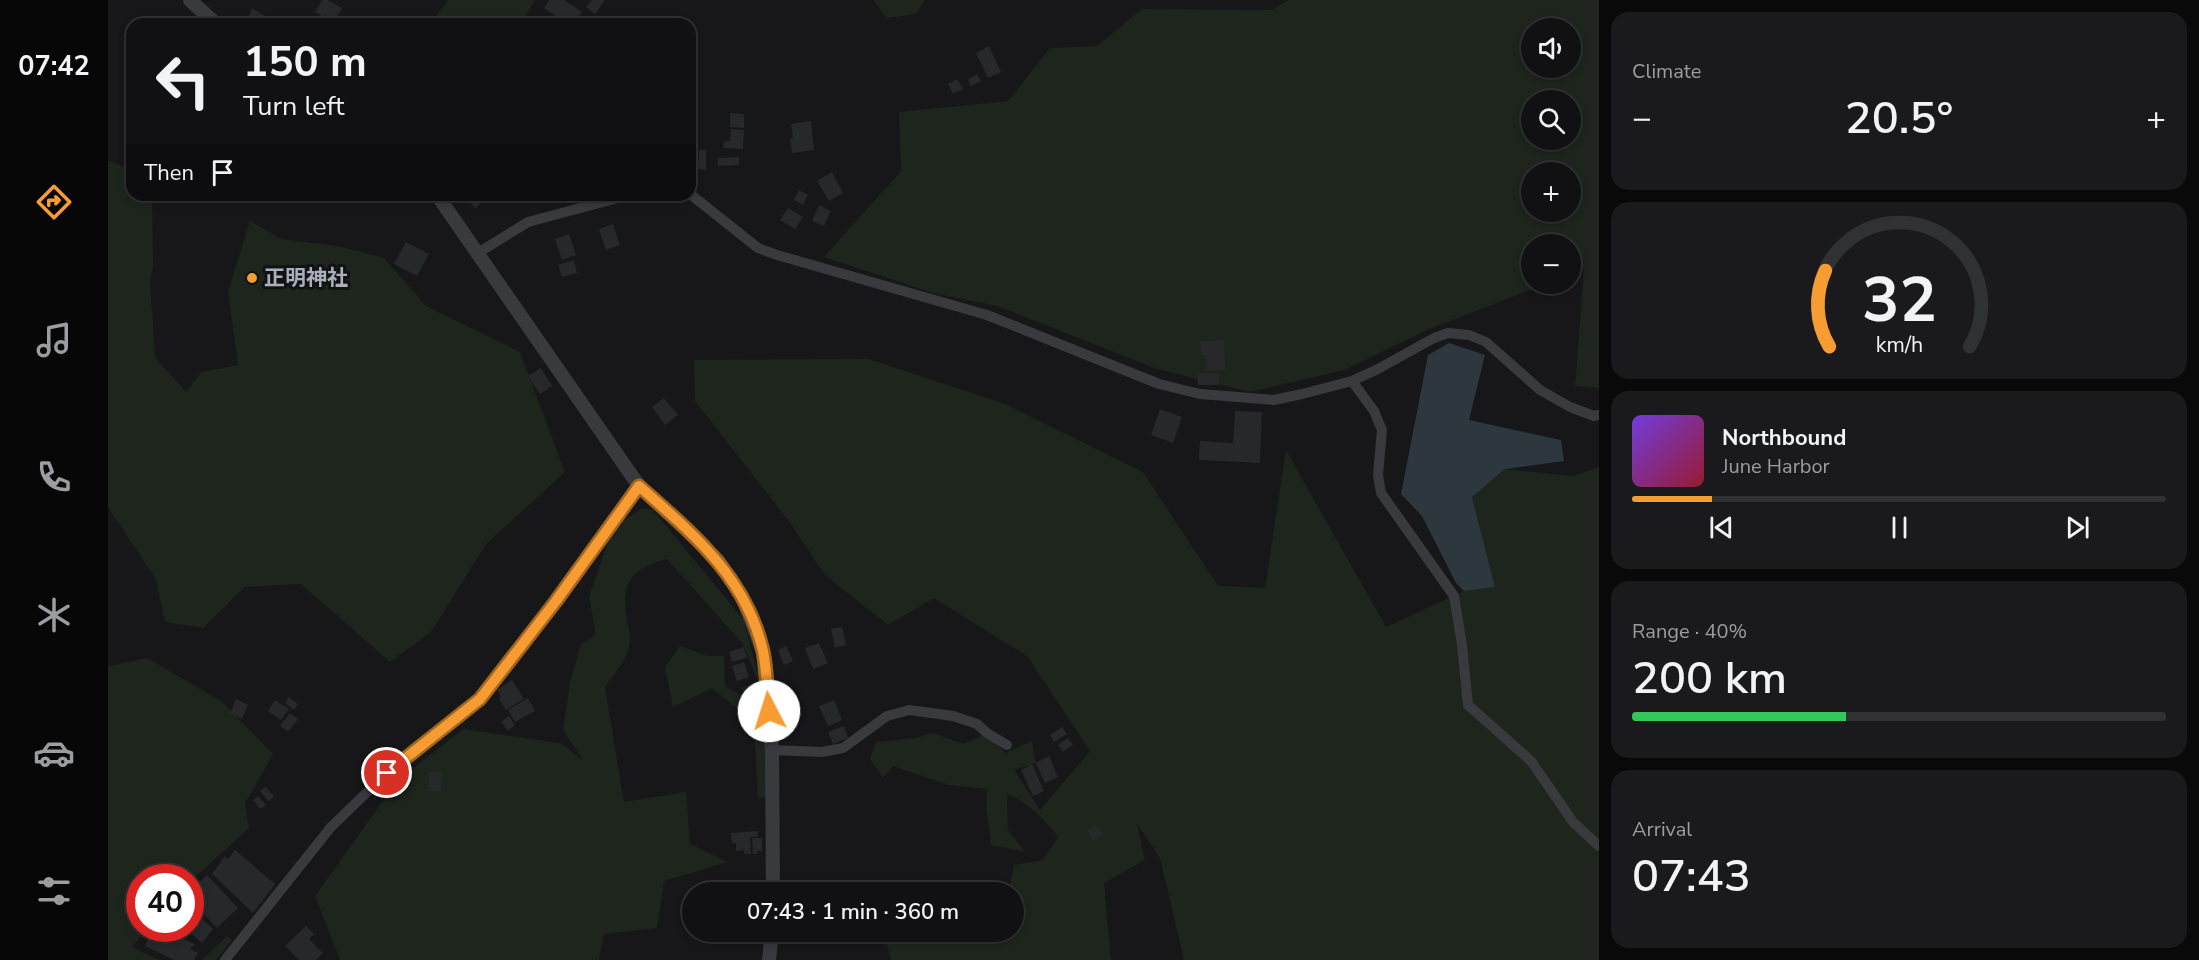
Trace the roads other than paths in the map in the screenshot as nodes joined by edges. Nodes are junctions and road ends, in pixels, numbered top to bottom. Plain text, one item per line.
1 (190, 0) edge
2 (210, 18) edge
3 (696, 199) edge
4 (441, 201) edge
5 (607, 201) edge
6 (478, 253) junction
7 (1352, 381) junction
8 (1599, 415) edge
9 (639, 486) junction
10 (1007, 745) dead end
11 (772, 750) junction
12 (1599, 846) edge
13 (773, 882) edge
14 (771, 942) edge
15 (225, 960) edge
16 (769, 960) edge

1 - 2 street
3 - 7 street
4 - 6 street
5 - 6 street
6 - 9 street
7 - 8 street
7 - 12 street
9 - 11 street
9 - 15 street
10 - 11 street
11 - 13 street
14 - 16 street

